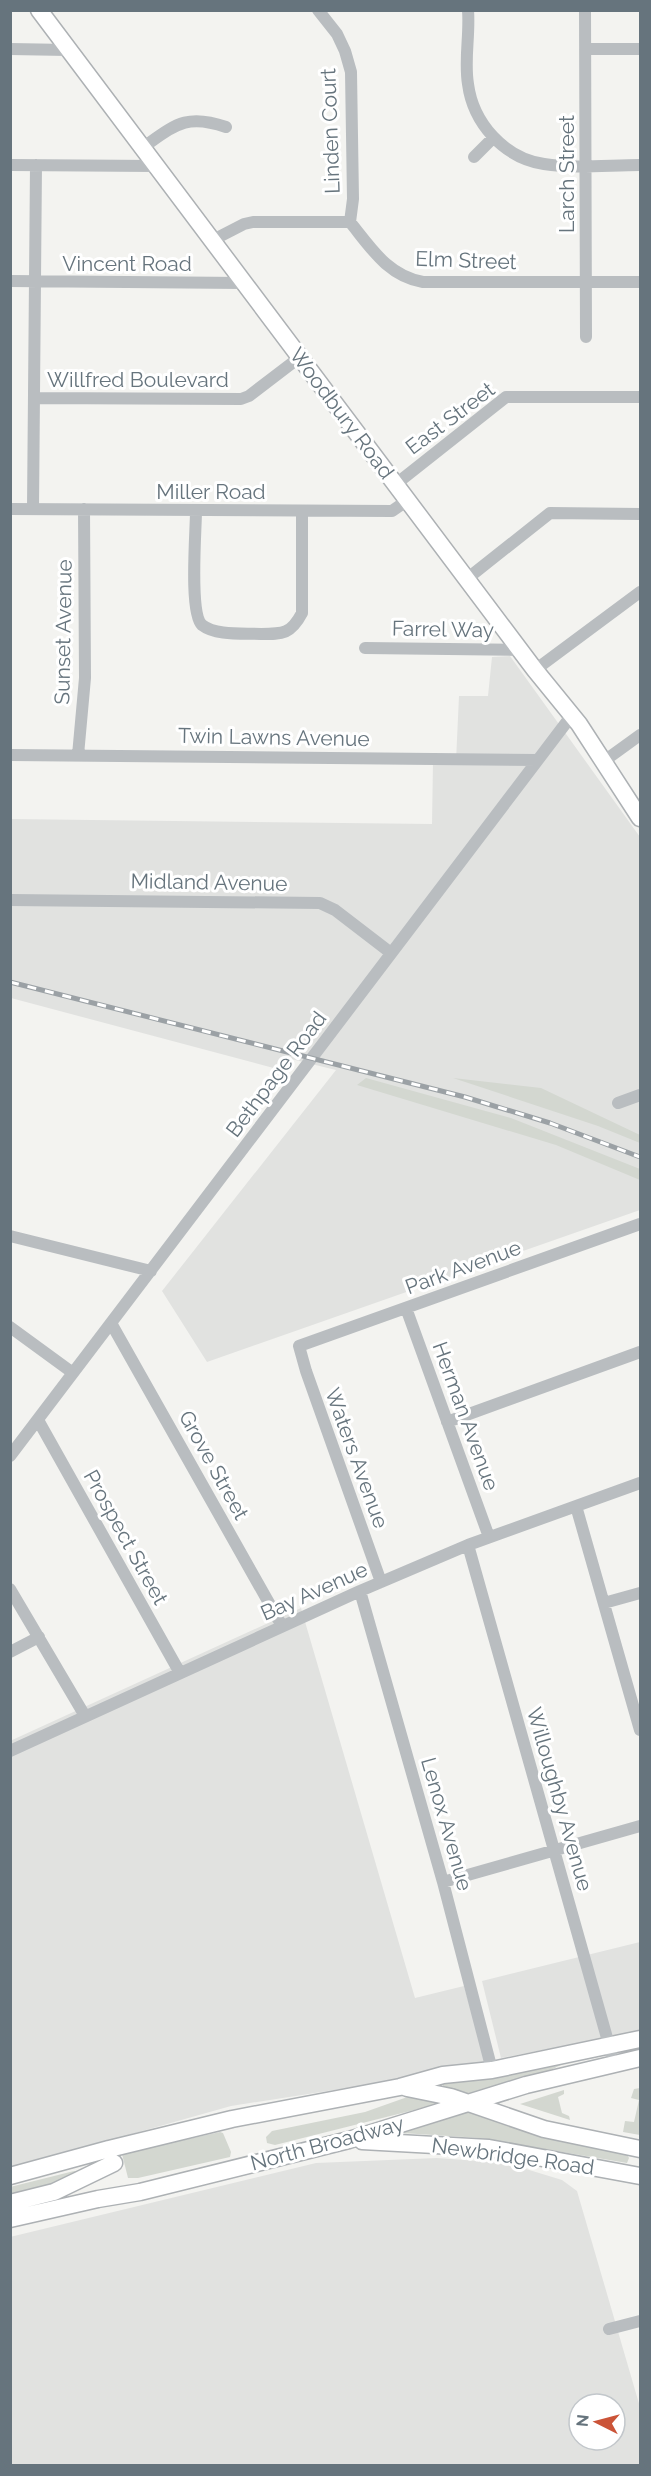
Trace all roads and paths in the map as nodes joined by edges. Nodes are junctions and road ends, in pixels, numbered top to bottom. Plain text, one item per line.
1 (39, 10) edge
2 (318, 10) edge
3 (468, 10) edge
4 (585, 10) edge
5 (10, 49) edge
6 (585, 49) junction
7 (640, 49) edge
8 (68, 50) junction
9 (226, 127) dead end
10 (493, 138) junction
11 (142, 148) junction
12 (474, 157) dead end
13 (10, 165) edge
14 (36, 165) junction
15 (585, 165) junction
16 (640, 165) edge
17 (155, 166) junction
18 (351, 222) junction
19 (211, 241) junction
20 (10, 281) edge
21 (35, 282) junction
22 (586, 282) junction
23 (640, 282) edge
24 (243, 283) junction
25 (586, 337) dead end
26 (300, 357) junction
27 (640, 397) edge
28 (34, 398) junction
29 (396, 484) junction
30 (408, 500) junction
31 (10, 509) edge
32 (33, 509) junction
33 (84, 509) junction
34 (196, 511) junction
35 (302, 511) junction
36 (640, 514) edge
37 (468, 578) junction
38 (640, 592) edge
39 (365, 648) dead end
40 (522, 650) junction
41 (535, 670) junction
42 (572, 715) junction
43 (640, 735) edge
44 (10, 754) edge
45 (78, 755) junction
46 (537, 760) junction
47 (604, 761) junction
48 (640, 818) edge
49 (10, 900) edge
50 (391, 953) junction
51 (640, 1095) edge
52 (618, 1102) dead end
53 (640, 1224) edge
54 (10, 1236) edge
55 (151, 1271) junction
56 (406, 1308) junction
57 (111, 1323) junction
58 (10, 1327) edge
59 (299, 1346) joint
60 (640, 1352) edge
61 (74, 1373) junction
62 (38, 1420) junction
63 (447, 1422) junction
64 (10, 1456) edge
65 (640, 1483) edge
66 (576, 1506) junction
67 (489, 1538) junction
68 (468, 1545) junction
69 (381, 1582) junction
70 (10, 1589) edge
71 (360, 1591) junction
72 (640, 1593) edge
73 (604, 1603) junction
74 (282, 1626) junction
75 (39, 1637) junction
76 (10, 1652) edge
77 (180, 1673) junction
78 (638, 1711) edge
79 (85, 1716) junction
80 (640, 1730) edge
81 (10, 1751) edge
82 (640, 1826) edge
83 (554, 1850) junction
84 (443, 1882) junction
85 (640, 2039) edge
86 (609, 2046) junction
87 (640, 2058) edge
88 (614, 2064) junction
89 (492, 2070) junction
90 (400, 2087) junction
91 (471, 2103) junction
92 (349, 2140) junction
93 (640, 2149) edge
94 (114, 2163) dead end
95 (10, 2176) edge
96 (640, 2176) edge
97 (10, 2203) edge
98 (10, 2219) edge
99 (640, 2321) edge
100 (609, 2329) dead end

1 - 8 main road, Woodbury Road
2 - 18 street, Linden Court
3 - 10 street
4 - 6 street, Larch Street
5 - 8 street
6 - 7 street
6 - 15 street, Larch Street
8 - 11 main road, Woodbury Road
9 - 11 street
10 - 12 street
10 - 15 street
11 - 17 main road, Woodbury Road
13 - 14 street
14 - 17 street
14 - 21 street
15 - 16 street
15 - 22 street, Larch Street
17 - 19 main road, Woodbury Road
18 - 19 street
18 - 22 street, Elm Street
19 - 24 main road, Woodbury Road
20 - 21 street, Vincent Road
21 - 24 street, Vincent Road
21 - 28 street
22 - 23 street, Elm Street
22 - 25 street, Larch Street
24 - 26 main road, Woodbury Road
26 - 28 street, Willfred Boulevard
26 - 29 main road, Woodbury Road
27 - 29 street, East Street
28 - 32 street
29 - 30 main road, Woodbury Road
30 - 35 street, Miller Road
30 - 37 main road, Woodbury Road
31 - 32 street, Miller Road
32 - 33 street, Miller Road
33 - 34 street, Miller Road
33 - 45 street, Sunset Avenue
34 - 35 street, Miller Road
34 - 35 street
36 - 37 street
37 - 40 main road, Woodbury Road
38 - 41 street
39 - 40 street, Farrel Way
40 - 41 main road, Woodbury Road
41 - 42 main road, Woodbury Road
42 - 46 street, Bethpage Road
42 - 47 main road, Woodbury Road
43 - 47 street
44 - 45 street, Twin Lawns Avenue
45 - 46 street, Twin Lawns Avenue
46 - 50 street, Bethpage Road
47 - 48 main road, Woodbury Road
49 - 50 street, Midland Avenue
50 - 55 street, Bethpage Road
51 - 52 street
53 - 56 street, Park Avenue
54 - 55 street
55 - 57 street, Bethpage Road
56 - 59 street, Park Avenue
56 - 63 street, Herman Avenue
57 - 61 street, Bethpage Road
57 - 74 street, Grove Street
58 - 61 street
59 - 69 street, Waters Avenue
60 - 63 street
61 - 62 street, Bethpage Road
62 - 64 street, Bethpage Road
62 - 77 street, Prospect Street
63 - 67 street, Herman Avenue
65 - 66 street, Bay Avenue
66 - 67 street, Bay Avenue
66 - 73 street
67 - 68 street, Bay Avenue
68 - 69 street, Bay Avenue
68 - 83 street, Willoughby Avenue
69 - 71 street, Bay Avenue
70 - 75 street
71 - 74 street, Bay Avenue
71 - 84 street, Lenox Avenue
72 - 73 street
73 - 78 street
74 - 77 street, Bay Avenue
75 - 76 street
75 - 79 street
77 - 79 street, Bay Avenue
78 - 80 street
79 - 81 street, Bay Avenue
82 - 83 street
83 - 84 street
83 - 86 street, Willoughby Avenue
84 - 89 street, Lenox Avenue
85 - 86 main road, North Broadway
86 - 88 street, Willoughby Avenue
86 - 89 main road, North Broadway
87 - 88 main road, North Broadway
88 - 91 main road, North Broadway
89 - 90 main road, North Broadway
90 - 91 main road, Newbridge Road
90 - 95 main road, North Broadway
91 - 92 main road, North Broadway
91 - 93 main road, Newbridge Road
92 - 96 main road, Newbridge Road
92 - 98 main road, North Broadway
94 - 97 main road
99 - 100 street

